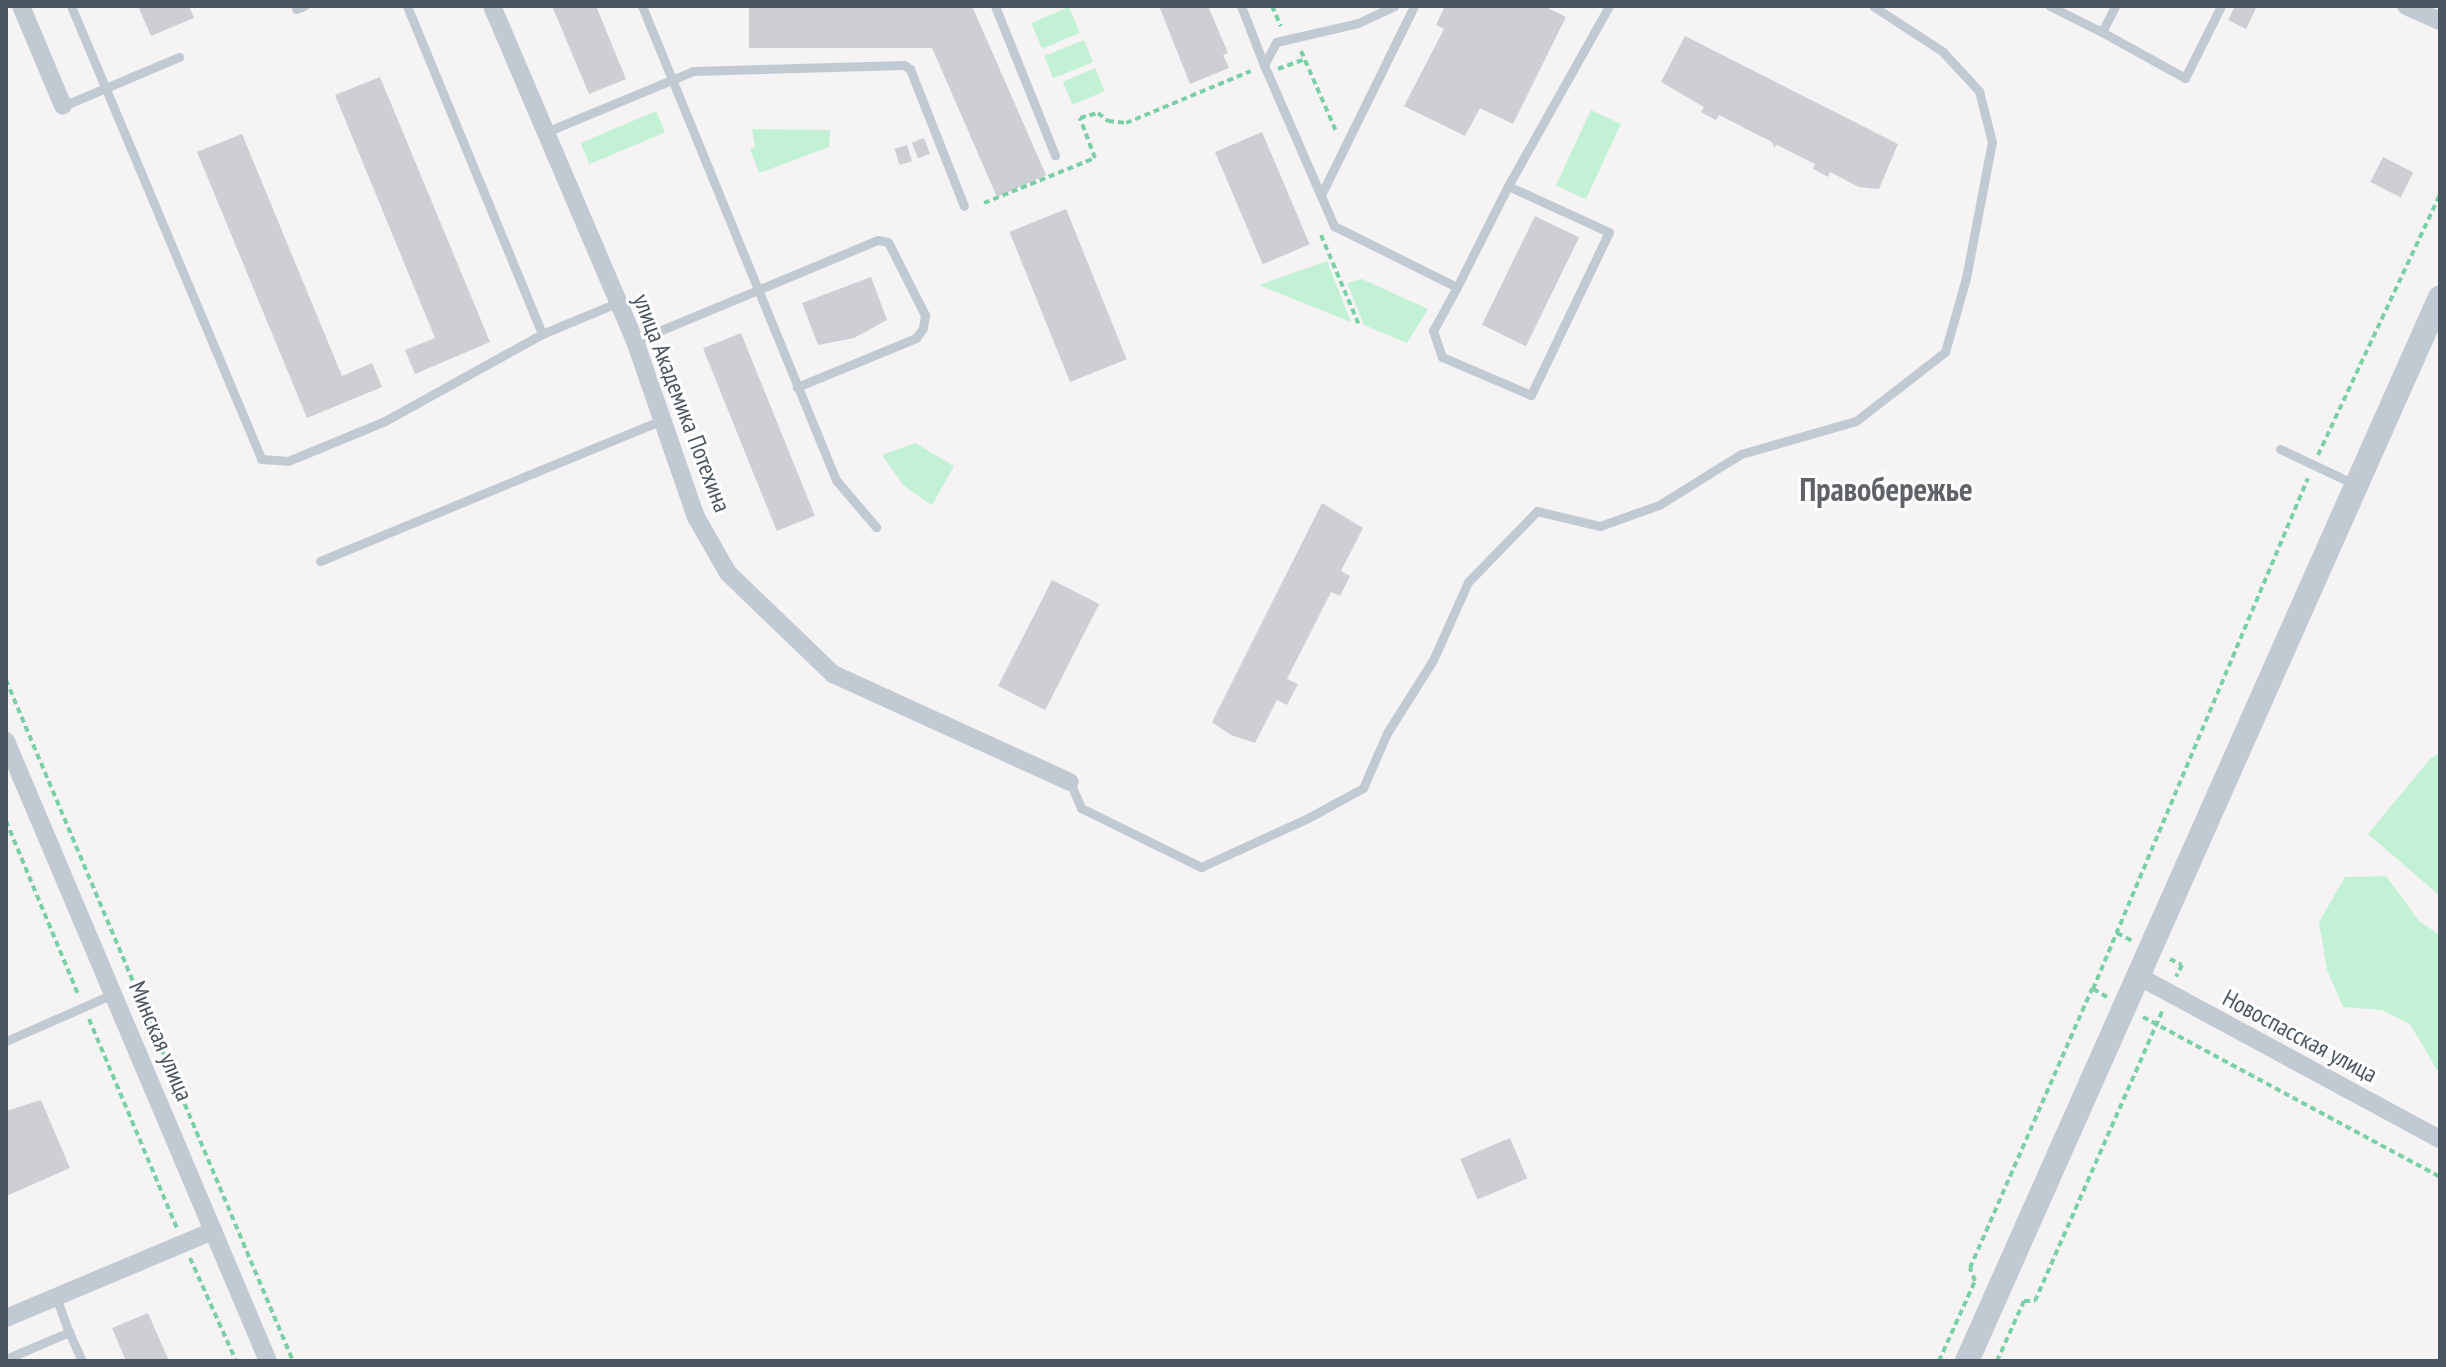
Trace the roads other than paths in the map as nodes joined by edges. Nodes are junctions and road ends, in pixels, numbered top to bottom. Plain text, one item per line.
1 (21, 6) edge
2 (71, 6) edge
3 (407, 6) edge
4 (492, 6) edge
5 (642, 6) edge
6 (995, 6) edge
7 (1241, 6) edge
8 (1394, 6) edge
9 (1414, 6) edge
10 (1609, 6) edge
11 (1873, 6) edge
12 (2050, 6) edge
13 (2115, 6) edge
14 (2221, 6) edge
15 (2406, 6) edge
16 (2440, 21) edge
17 (2102, 32) junction
18 (179, 57) dead end
19 (1266, 69) junction
20 (675, 82) junction
21 (105, 88) junction
22 (63, 106) joint
23 (546, 132) junction
24 (1055, 155) dead end
25 (1508, 186) junction
26 (1321, 195) junction
27 (964, 206) dead end
28 (1457, 287) junction
29 (758, 290) junction
30 (2440, 297) edge
31 (619, 302) junction
32 (542, 334) junction
33 (635, 341) junction
34 (797, 387) junction
35 (660, 421) junction
36 (2280, 449) dead end
37 (2356, 485) junction
38 (876, 527) dead end
39 (320, 561) dead end
40 (6, 741) edge
41 (1070, 782) joint
42 (2138, 976) junction
43 (115, 993) junction
44 (6, 1041) edge
45 (2440, 1139) edge
46 (213, 1231) junction
47 (56, 1297) junction
48 (6, 1318) edge
49 (69, 1332) junction
50 (6, 1359) edge
51 (82, 1361) edge
52 (268, 1361) edge
53 (1967, 1361) edge

1 - 22 street
2 - 21 lane
3 - 32 lane
4 - 23 street, улица Академика Потехина
5 - 20 lane
6 - 24 lane
7 - 19 lane
8 - 19 lane
9 - 26 lane
10 - 25 lane
11 - 41 lane
12 - 17 lane
13 - 17 lane
14 - 17 lane
15 - 16 street
18 - 21 lane
19 - 26 lane
20 - 23 lane
20 - 27 lane
20 - 29 lane
21 - 22 lane
21 - 32 lane
23 - 31 street, улица Академика Потехина
25 - 28 lane
25 - 28 lane
26 - 28 lane
29 - 33 lane
29 - 34 lane
29 - 34 lane
30 - 37 street
31 - 32 lane
31 - 33 street, улица Академика Потехина
33 - 35 street, улица Академика Потехина
34 - 38 lane
35 - 39 lane
35 - 41 street, улица Академика Потехина
36 - 37 lane
37 - 42 street
40 - 43 street, Минская улица
42 - 45 street, Новоспасская улица
42 - 53 street
43 - 44 lane
43 - 46 street, Минская улица
46 - 47 street
46 - 52 street, Минская улица
47 - 48 street
47 - 49 lane
49 - 50 lane
49 - 51 lane

